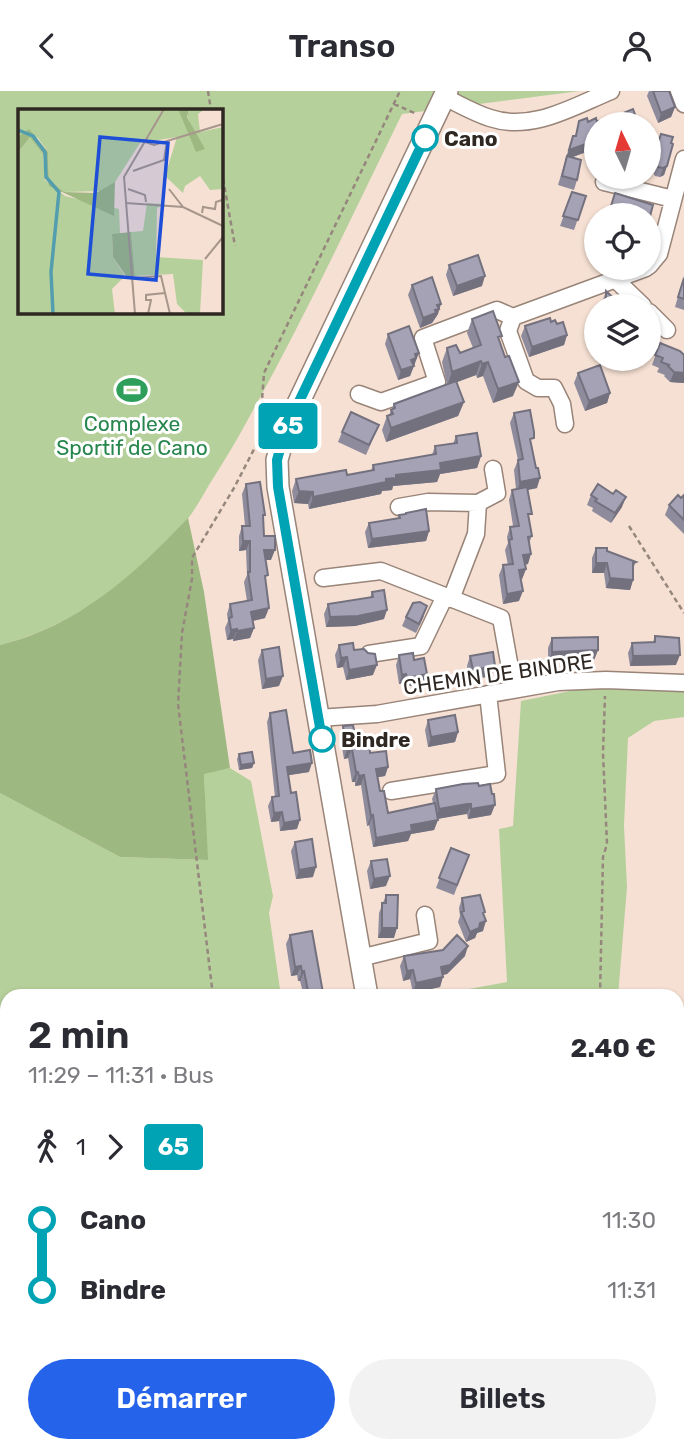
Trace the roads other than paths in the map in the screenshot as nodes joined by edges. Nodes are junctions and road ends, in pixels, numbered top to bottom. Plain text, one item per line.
1 (611, 91) edge
2 (679, 91) edge
3 (446, 94) edge
4 (684, 104) edge
5 (684, 159) edge
6 (632, 189) edge
7 (673, 199) junction
8 (661, 246) edge
9 (616, 280) joint
10 (631, 294) edge
11 (513, 317) junction
12 (661, 324) edge
13 (667, 330) dead end
14 (359, 394) dead end
15 (565, 424) dead end
16 (493, 469) dead end
17 (478, 503) junction
18 (399, 507) dead end
19 (323, 578) dead end
20 (448, 597) junction
21 (369, 654) edge
22 (684, 683) edge
23 (514, 690) junction
24 (488, 694) junction
25 (318, 717) junction
26 (391, 792) dead end
27 (425, 915) dead end
28 (360, 958) junction
29 (366, 989) edge

1 - 3 street
2 - 4 street
3 - 25 main road
5 - 7 street
6 - 7 street
7 - 8 street
9 - 10 street
9 - 11 street
11 - 14 street
11 - 15 street
12 - 13 street
16 - 17 street
17 - 18 street
17 - 20 street
19 - 20 street
20 - 21 street
20 - 23 street
22 - 23 street, CHEMIN DE BINDRE
23 - 24 street, CHEMIN DE BINDRE
24 - 25 street, CHEMIN DE BINDRE
24 - 26 street
25 - 28 main road
27 - 28 street
28 - 29 main road

